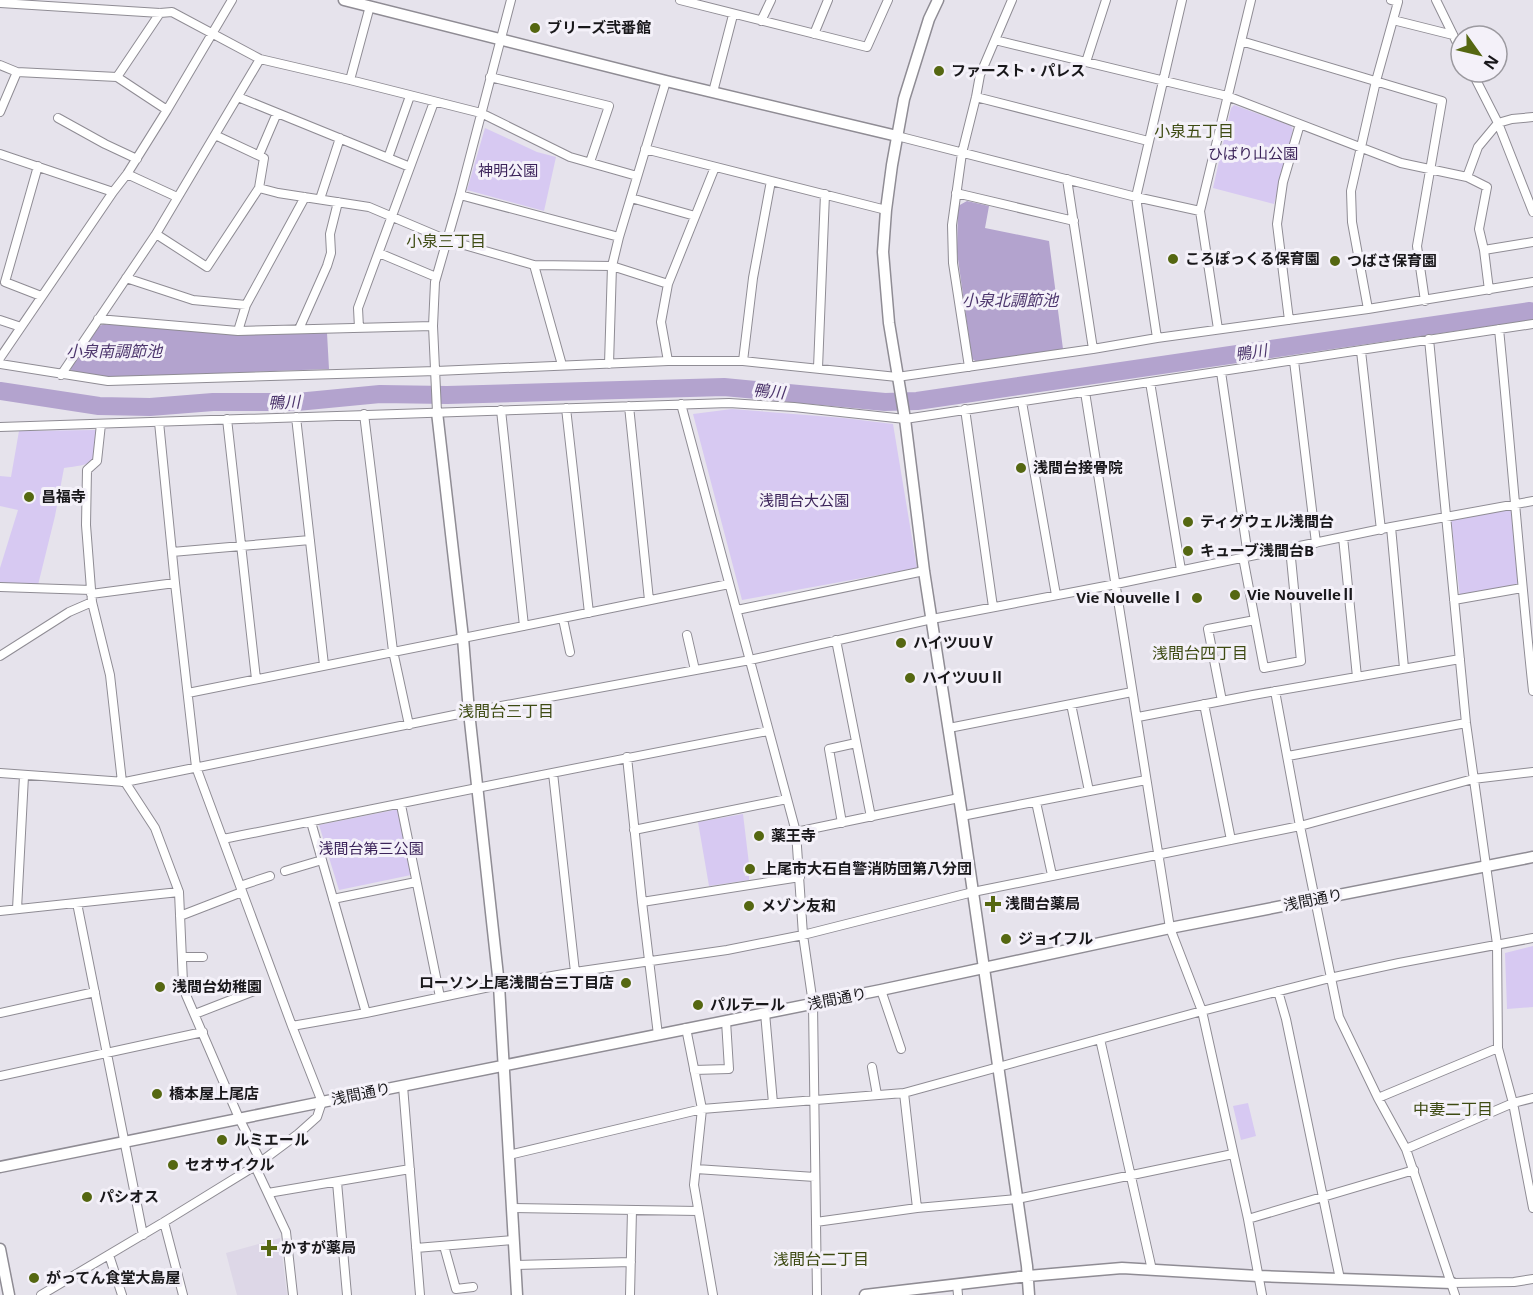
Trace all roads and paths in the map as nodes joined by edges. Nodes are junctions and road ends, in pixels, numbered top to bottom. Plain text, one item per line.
1 (232, 0) edge
2 (344, 0) edge
3 (511, 0) edge
4 (680, 0) edge
5 (771, 0) edge
6 (828, 0) edge
7 (888, 0) edge
8 (938, 0) edge
9 (1012, 0) edge
10 (1106, 0) edge
11 (1182, 0) edge
12 (1251, 0) edge
13 (1391, 0) edge
14 (1436, 0) edge
15 (0, 3) edge
16 (703, 3) edge
17 (94, 4) edge
18 (370, 6) junction
19 (160, 13) junction
20 (734, 15) junction
21 (1393, 20) junction
22 (761, 21) junction
23 (1449, 28) edge
24 (213, 34) junction
25 (814, 34) junction
26 (1449, 35) edge
27 (500, 39) junction
28 (995, 40) junction
29 (1241, 41) junction
30 (260, 59) junction
31 (1086, 62) junction
32 (0, 65) edge
33 (17, 72) junction
34 (117, 77) junction
35 (490, 77) junction
36 (350, 80) junction
37 (666, 81) junction
38 (1162, 81) junction
39 (1376, 81) junction
40 (1478, 84) edge
41 (713, 92) junction
42 (410, 96) junction
43 (1227, 96) junction
44 (238, 97) junction
45 (976, 97) junction
46 (434, 102) junction
47 (167, 110) junction
48 (0, 112) edge
49 (277, 113) junction
50 (481, 113) junction
51 (1533, 117) edge
52 (58, 118) dead end
53 (1498, 123) junction
54 (1300, 124) junction
55 (215, 135) junction
56 (897, 136) junction
57 (340, 138) junction
58 (1148, 141) junction
59 (1361, 148) junction
60 (645, 149) junction
61 (962, 153) junction
62 (0, 154) edge
63 (259, 155) junction
64 (388, 158) junction
65 (137, 159) junction
66 (590, 162) junction
67 (38, 166) junction
68 (410, 167) junction
69 (715, 167) junction
70 (1429, 169) junction
71 (127, 174) junction
72 (637, 176) junction
73 (1467, 177) junction
74 (1067, 179) junction
75 (771, 181) junction
76 (259, 188) junction
77 (113, 192) junction
78 (956, 193) junction
79 (825, 194) junction
80 (460, 195) junction
81 (177, 197) junction
82 (305, 197) junction
83 (1136, 197) junction
84 (631, 198) junction
85 (320, 199) junction
86 (338, 202) junction
87 (886, 210) junction
88 (1200, 211) junction
89 (1533, 212) edge
90 (696, 216) junction
91 (392, 217) junction
92 (1074, 221) junction
93 (156, 234) junction
94 (619, 237) junction
95 (447, 240) junction
96 (1533, 242) edge
97 (1484, 250) junction
98 (378, 253) junction
99 (534, 266) junction
100 (612, 266) junction
101 (436, 277) junction
102 (126, 278) junction
103 (1533, 282) edge
104 (668, 284) junction
105 (1489, 290) junction
106 (41, 297) junction
107 (1425, 300) junction
108 (246, 305) junction
109 (1368, 309) junction
110 (0, 320) edge
111 (98, 320) junction
112 (1289, 320) junction
113 (1533, 324) edge
114 (433, 326) junction
115 (21, 327) junction
116 (359, 328) junction
117 (299, 329) junction
118 (1218, 329) junction
119 (1499, 329) junction
120 (238, 331) junction
121 (1156, 338) junction
122 (1429, 339) junction
123 (1093, 349) junction
124 (1361, 351) junction
125 (0, 358) edge
126 (743, 361) junction
127 (1294, 361) junction
128 (668, 362) junction
129 (0, 364) edge
130 (609, 364) junction
131 (562, 365) junction
132 (969, 367) junction
133 (818, 368) junction
134 (436, 371) junction
135 (1221, 372) junction
136 (61, 375) junction
137 (897, 377) junction
138 (1150, 382) junction
139 (1085, 392) junction
140 (1022, 402) junction
141 (681, 404) junction
142 (629, 406) junction
143 (566, 408) junction
144 (965, 409) junction
145 (501, 410) junction
146 (437, 412) junction
147 (364, 414) junction
148 (296, 417) junction
149 (227, 419) junction
150 (905, 419) junction
151 (159, 422) junction
152 (101, 424) junction
153 (0, 427) edge
154 (1533, 501) edge
155 (1516, 504) junction
156 (1446, 517) junction
157 (1391, 527) junction
158 (1381, 530) junction
159 (1343, 537) junction
160 (310, 540) junction
161 (1316, 543) junction
162 (242, 546) junction
163 (1290, 548) junction
164 (172, 552) junction
165 (1245, 556) junction
166 (1181, 570) junction
167 (924, 571) junction
168 (175, 583) junction
169 (729, 584) junction
170 (1116, 584) junction
171 (0, 587) edge
172 (1522, 588) junction
173 (1056, 595) junction
174 (91, 596) junction
175 (650, 600) junction
176 (1454, 600) junction
177 (993, 608) junction
178 (736, 610) junction
179 (589, 613) junction
180 (562, 619) junction
181 (932, 620) junction
182 (1255, 620) junction
183 (524, 626) junction
184 (687, 635) dead end
185 (463, 638) junction
186 (836, 640) junction
187 (393, 651) junction
188 (570, 652) dead end
189 (0, 656) edge
190 (1460, 659) junction
191 (750, 660) junction
192 (324, 665) junction
193 (1404, 668) junction
194 (695, 670) junction
195 (1357, 677) junction
196 (256, 679) junction
197 (1275, 691) junction
198 (1533, 691) edge
199 (1132, 692) junction
200 (188, 693) junction
201 (1222, 701) junction
202 (1071, 704) junction
203 (1204, 705) junction
204 (470, 712) junction
205 (1138, 717) junction
206 (1466, 723) junction
207 (409, 725) junction
208 (949, 728) junction
209 (768, 731) junction
210 (856, 743) junction
211 (1288, 756) junction
212 (627, 757) junction
213 (196, 767) junction
214 (1533, 772) edge
215 (0, 773) edge
216 (553, 773) junction
217 (24, 776) junction
218 (1473, 779) junction
219 (1146, 780) junction
220 (123, 782) junction
221 (478, 788) junction
222 (1089, 791) junction
223 (959, 798) junction
224 (787, 799) junction
225 (1036, 802) junction
226 (401, 805) junction
227 (962, 816) junction
228 (871, 817) junction
229 (310, 822) junction
230 (842, 823) junction
231 (1300, 826) junction
232 (634, 830) junction
233 (796, 832) junction
234 (223, 839) junction
235 (1230, 840) junction
236 (1158, 854) junction
237 (1533, 857) edge
238 (322, 860) junction
239 (1486, 868) junction
240 (285, 871) dead end
241 (1052, 875) junction
242 (270, 876) dead end
243 (800, 877) junction
244 (416, 882) junction
245 (241, 889) junction
246 (179, 892) junction
247 (973, 892) junction
248 (333, 899) junction
249 (1315, 900) junction
250 (642, 902) junction
251 (77, 903) junction
252 (17, 909) junction
253 (0, 911) edge
254 (180, 916) junction
255 (1170, 928) junction
256 (803, 935) junction
257 (1533, 938) edge
258 (1497, 944) junction
259 (182, 957) junction
260 (202, 957) dead end
261 (648, 961) junction
262 (983, 969) junction
263 (575, 972) junction
264 (1330, 978) junction
265 (499, 985) junction
266 (881, 990) junction
267 (254, 991) dead end
268 (95, 992) junction
269 (1278, 992) junction
270 (440, 997) junction
271 (813, 1004) junction
272 (1202, 1011) junction
273 (0, 1013) edge
274 (366, 1013) junction
275 (765, 1013) junction
276 (195, 1014) junction
277 (726, 1021) junction
278 (292, 1026) junction
279 (686, 1028) junction
280 (203, 1032) junction
281 (658, 1035) junction
282 (1100, 1039) junction
283 (1498, 1048) junction
284 (901, 1049) dead end
285 (107, 1052) junction
286 (504, 1065) junction
287 (998, 1066) junction
288 (872, 1067) dead end
289 (694, 1070) junction
290 (0, 1076) edge
291 (403, 1086) junction
292 (904, 1093) junction
293 (877, 1095) junction
294 (1378, 1098) junction
295 (1533, 1098) edge
296 (814, 1100) junction
297 (322, 1102) junction
298 (773, 1103) junction
299 (1513, 1103) junction
300 (702, 1109) junction
301 (239, 1118) junction
302 (124, 1142) junction
303 (1406, 1149) junction
304 (1233, 1154) junction
305 (509, 1155) junction
306 (258, 1164) junction
307 (0, 1167) edge
308 (411, 1169) junction
309 (696, 1169) junction
310 (1414, 1170) junction
311 (1130, 1176) junction
312 (815, 1177) junction
313 (337, 1182) junction
314 (268, 1193) junction
315 (1323, 1196) junction
316 (1017, 1198) junction
317 (513, 1208) junction
318 (1533, 1208) edge
319 (917, 1209) junction
320 (632, 1210) junction
321 (698, 1211) junction
322 (1248, 1219) junction
323 (164, 1222) junction
324 (816, 1222) junction
325 (143, 1235) junction
326 (514, 1240) junction
327 (444, 1246) junction
328 (417, 1248) junction
329 (0, 1249) edge
330 (109, 1255) junction
331 (631, 1262) junction
332 (516, 1265) junction
333 (1152, 1270) junction
334 (1028, 1276) junction
335 (1258, 1276) junction
336 (1340, 1279) junction
337 (1533, 1279) edge
338 (1452, 1283) junction
339 (473, 1287) dead end
340 (957, 1289) edge
341 (889, 1294) edge
342 (9, 1295) edge
343 (41, 1295) edge
344 (122, 1295) edge
345 (183, 1295) edge
346 (293, 1295) edge
347 (347, 1295) edge
348 (420, 1295) edge
349 (517, 1295) edge
350 (630, 1295) edge
351 (713, 1295) edge
352 (817, 1295) edge
353 (865, 1295) edge
354 (1029, 1295) edge
355 (1263, 1295) edge
356 (1455, 1295) edge

1 - 24 street
2 - 18 street
3 - 27 street
4 - 16 street
5 - 22 street
6 - 25 street
7 - 25 street
8 - 56 street
9 - 28 street
10 - 31 street
11 - 38 street
12 - 29 street
13 - 21 street
14 - 23 street
15 - 17 street
16 - 20 street
17 - 19 street
18 - 27 street
18 - 36 street
19 - 24 street
19 - 34 street
20 - 22 street
20 - 41 street
21 - 26 street
21 - 39 street
22 - 25 street
24 - 30 street
24 - 47 street
27 - 35 street
27 - 37 street
28 - 31 street
28 - 45 street
29 - 39 street
29 - 43 street
30 - 36 street
30 - 44 street
31 - 38 street
32 - 33 street
33 - 34 street
33 - 48 street
34 - 47 street
35 - 50 street
35 - 66 street
36 - 42 street
37 - 41 street
37 - 60 street
38 - 43 street
38 - 58 street
39 - 59 street
39 - 70 street
40 - 53 street
41 - 56 street
42 - 46 street
42 - 64 street
43 - 54 street
43 - 88 street
44 - 49 street
44 - 55 street
45 - 58 street
45 - 61 street
46 - 50 street
46 - 68 street
47 - 65 street
49 - 57 street
49 - 63 street
50 - 66 street
50 - 80 street
51 - 53 street
52 - 65 street
53 - 73 street
53 - 89 street
54 - 59 street
54 - 112 street
55 - 63 street
55 - 81 street
56 - 61 street
56 - 87 street
57 - 64 street
57 - 85 street
58 - 83 street
59 - 70 street
59 - 109 street
60 - 69 street
60 - 72 street
61 - 74 street
61 - 78 street
62 - 67 street
63 - 76 street
64 - 68 street
65 - 71 street
66 - 72 street
67 - 77 street
67 - 106 street
68 - 91 street
69 - 75 street
69 - 90 street
70 - 73 street
70 - 107 street
71 - 77 street
71 - 81 street
72 - 84 street
73 - 97 street
74 - 83 street
74 - 92 street
75 - 79 street
75 - 126 street
76 - 82 street
76 - 93 street
77 - 106 street
78 - 92 street
78 - 132 street
79 - 87 street
79 - 133 street
80 - 94 street
80 - 95 street
81 - 93 street
82 - 85 street
82 - 108 street
83 - 88 street
83 - 121 street
84 - 90 street
84 - 94 street
85 - 86 street
86 - 91 street
86 - 117 street
87 - 137 street
88 - 118 street
90 - 104 street
91 - 95 street
91 - 98 street
92 - 123 street
93 - 102 street
94 - 100 street
95 - 99 street
95 - 101 street
96 - 97 street
97 - 105 street
98 - 101 street
98 - 116 street
99 - 100 street
99 - 131 street
100 - 104 street
100 - 130 street
101 - 114 street
102 - 108 street
102 - 111 street
103 - 105 street
104 - 128 street
105 - 107 street
106 - 115 street
107 - 109 street
108 - 120 street
109 - 112 street
110 - 115 street
111 - 120 street
111 - 136 street
112 - 118 street
113 - 119 street
114 - 116 street
114 - 134 street
115 - 125 street
116 - 117 street
117 - 120 street
118 - 121 street
119 - 122 street
119 - 155 street
121 - 123 street
122 - 124 street
122 - 156 street
123 - 132 street
124 - 127 street
124 - 158 street
126 - 128 street
126 - 133 street
127 - 135 street
127 - 161 street
128 - 130 street
129 - 136 street
130 - 131 street
131 - 134 street
132 - 137 street
133 - 137 street
134 - 136 street
134 - 146 street
135 - 138 street
135 - 165 street
137 - 150 street
138 - 139 street
138 - 166 street
139 - 140 street
139 - 170 street
140 - 144 street
140 - 173 street
141 - 142 street
141 - 150 street
141 - 169 street
142 - 143 street
142 - 175 street
143 - 145 street
143 - 179 street
144 - 150 street
144 - 177 street
145 - 146 street
145 - 183 street
146 - 147 street
146 - 185 street
147 - 148 street
147 - 187 street
148 - 149 street
148 - 160 street
149 - 151 street
149 - 162 street
150 - 167 street
151 - 152 street
151 - 164 street
152 - 153 street
152 - 174 street
154 - 155 street
155 - 156 street
155 - 172 street
156 - 157 street
156 - 176 street
157 - 158 street
157 - 193 street
158 - 159 street
159 - 161 street
159 - 195 street
160 - 162 street
160 - 192 street
161 - 163 street
162 - 164 street
162 - 196 street
163 - 165 street
163 - 182 street
164 - 168 street
165 - 166 street
165 - 182 street
166 - 170 street
167 - 178 street
167 - 181 street
168 - 174 street
168 - 200 street
169 - 175 street
169 - 178 street
170 - 173 street
170 - 199 street
171 - 174 street
172 - 176 street
172 - 198 street
173 - 177 street
174 - 189 street
174 - 220 street
175 - 179 street
176 - 190 street
177 - 181 street
178 - 191 street
179 - 180 street
180 - 183 street
180 - 188 street
181 - 186 street
181 - 208 street
182 - 201 street
183 - 185 street
184 - 194 street
185 - 187 street
185 - 204 street
186 - 191 street
186 - 210 street
187 - 192 street
187 - 207 street
190 - 193 street
190 - 206 street
191 - 194 street
191 - 209 street
192 - 196 street
193 - 195 street
194 - 204 street
195 - 197 street
196 - 200 street
197 - 201 street
197 - 211 street
199 - 202 street
199 - 205 street
200 - 213 street
201 - 203 street
202 - 208 street
202 - 222 street
203 - 205 street
203 - 235 street
204 - 207 street
204 - 221 street
205 - 219 street
206 - 211 street
206 - 218 street
207 - 213 street
208 - 223 street
209 - 212 street
209 - 224 street
210 - 228 street
210 - 230 street
211 - 231 street
212 - 216 street
212 - 232 street
213 - 220 street
213 - 234 street
214 - 218 street
215 - 217 street
216 - 221 street
216 - 263 street
217 - 220 street
217 - 252 street
218 - 231 street
218 - 239 street
219 - 222 street
219 - 236 street
220 - 246 street
221 - 226 street
221 - 265 street
222 - 225 street
223 - 227 street
223 - 228 street
224 - 232 street
224 - 233 street
225 - 227 street
225 - 241 street
226 - 229 street
226 - 244 street
227 - 247 street
228 - 230 street
229 - 234 street
229 - 238 street
230 - 233 street
231 - 235 street
231 - 249 street
232 - 250 street
233 - 243 street
234 - 245 street
235 - 236 street
236 - 241 street
236 - 255 street
237 - 239 street, 浅間通り
238 - 240 street
238 - 248 street
239 - 249 street, 浅間通り
239 - 258 street
241 - 247 street
242 - 245 street
243 - 250 street
243 - 256 street
244 - 248 street
244 - 270 street
245 - 254 street
245 - 278 street
246 - 251 street
246 - 254 street
247 - 256 street
247 - 262 street
248 - 274 street
249 - 255 street, 浅間通り
249 - 264 street
250 - 261 street
251 - 252 street
251 - 268 street
252 - 253 street
254 - 259 street
255 - 262 street, 浅間通り
255 - 272 street
256 - 261 street
256 - 271 street
257 - 258 street
258 - 264 street
258 - 283 street
259 - 260 street
259 - 276 street
261 - 263 street
261 - 281 street
262 - 266 street, 浅間通り
262 - 287 street
263 - 265 street
264 - 269 street
264 - 294 street
265 - 270 street
265 - 286 street
266 - 271 street, 浅間通り
266 - 284 street
267 - 276 street
268 - 273 street
268 - 285 street
269 - 272 street
269 - 315 street
270 - 274 street
271 - 275 street, 浅間通り
271 - 296 street
272 - 282 street
272 - 304 street
274 - 278 street
275 - 277 street, 浅間通り
275 - 298 street
276 - 280 street
277 - 279 street, 浅間通り
277 - 289 street
278 - 297 street
279 - 281 street, 浅間通り
279 - 289 street
280 - 285 street
280 - 301 street
281 - 286 street, 浅間通り
282 - 287 street
282 - 311 street
283 - 294 street
283 - 299 street
285 - 290 street
285 - 302 street
286 - 291 street, 浅間通り
286 - 305 street
287 - 292 street
287 - 316 street
288 - 293 street
289 - 300 street
291 - 297 street, 浅間通り
291 - 308 street
292 - 293 street
292 - 319 street
293 - 296 street
294 - 303 street
295 - 299 street
296 - 298 street
296 - 312 street
297 - 301 street, 浅間通り
297 - 306 street
298 - 300 street
299 - 303 street
299 - 318 street
300 - 305 street
300 - 309 street
301 - 302 street, 浅間通り
301 - 306 street
302 - 307 street, 浅間通り
302 - 325 street
303 - 310 street
304 - 311 street
304 - 322 street
305 - 317 street
306 - 314 street
306 - 323 street
308 - 313 street
308 - 328 street
309 - 312 street
309 - 321 street
310 - 315 street
310 - 338 street
311 - 316 street
311 - 333 street
312 - 324 street
313 - 314 street
313 - 347 street
314 - 346 street
315 - 322 street
315 - 336 street
316 - 319 street
316 - 334 street
317 - 320 street
317 - 326 street
319 - 324 street
320 - 321 street
320 - 331 street
321 - 351 street
322 - 335 street
323 - 325 street
323 - 345 street
324 - 352 street
325 - 330 street
326 - 327 street
326 - 332 street
327 - 328 street
327 - 339 street
328 - 348 street
329 - 342 street
330 - 343 street
330 - 344 street
331 - 332 street
331 - 350 street
332 - 349 street
333 - 334 street
333 - 335 street
334 - 340 street
334 - 354 street
335 - 336 street
335 - 355 street
336 - 338 street
337 - 338 street
338 - 356 street
340 - 341 street
341 - 353 street

